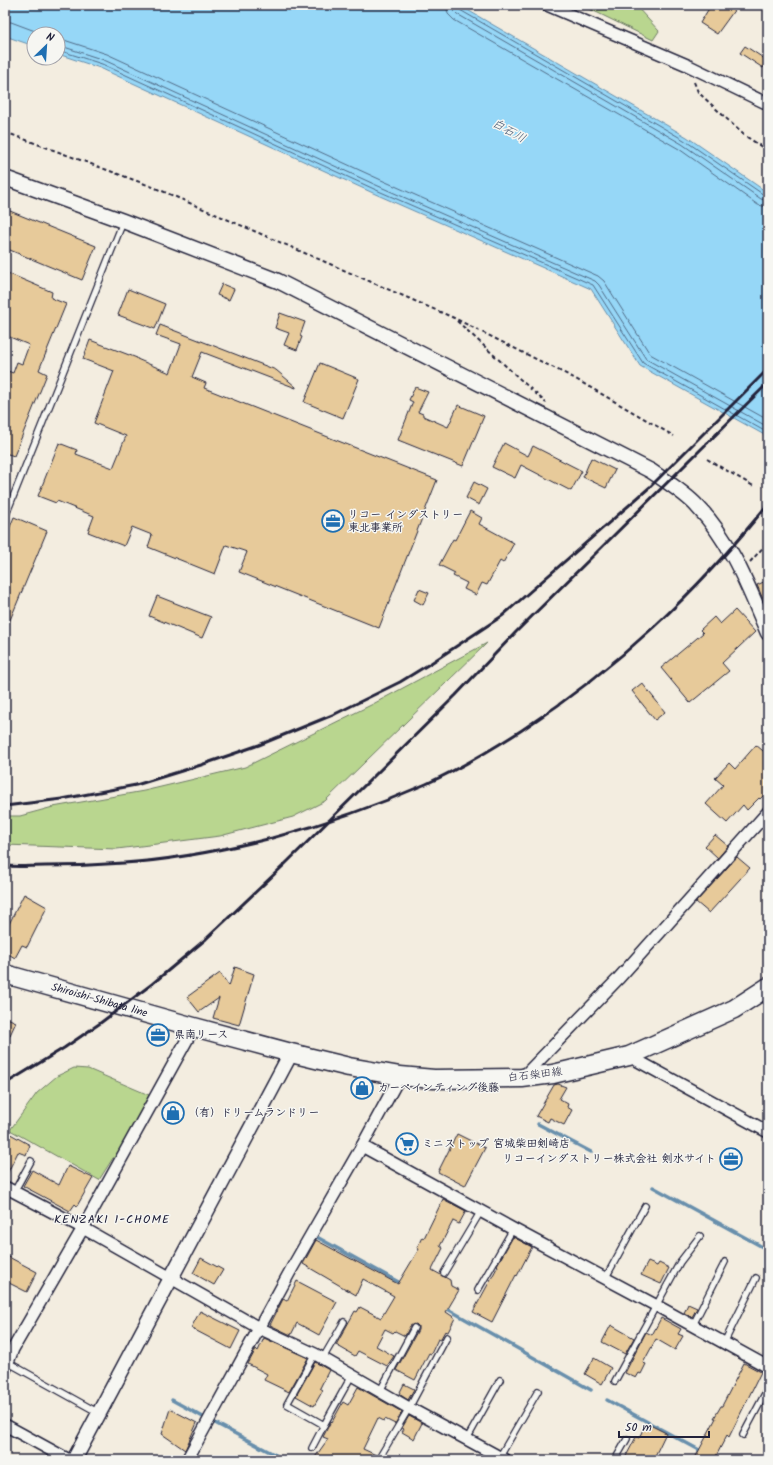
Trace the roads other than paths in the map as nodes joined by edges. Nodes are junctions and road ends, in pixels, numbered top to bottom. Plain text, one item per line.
1 (547, 5) edge
2 (768, 104) edge
3 (5, 178) edge
4 (124, 221) junction
5 (5, 517) edge
6 (768, 634) edge
7 (768, 812) edge
8 (5, 974) edge
9 (768, 987) edge
10 (194, 1027) junction
11 (291, 1053) junction
12 (629, 1056) junction
13 (400, 1076) junction
14 (522, 1078) junction
15 (768, 1132) edge
16 (362, 1146) junction
17 (31, 1161) dead end
18 (10, 1189) edge
19 (645, 1206) dead end
20 (481, 1211) junction
21 (83, 1228) junction
22 (513, 1229) junction
23 (700, 1236) dead end
24 (726, 1262) dead end
25 (444, 1273) dead end
26 (171, 1278) junction
27 (756, 1278) dead end
28 (605, 1279) junction
29 (478, 1290) dead end
30 (657, 1306) junction
31 (344, 1322) dead end
32 (693, 1325) junction
33 (259, 1328) junction
34 (414, 1328) dead end
35 (447, 1336) dead end
36 (724, 1343) junction
37 (9, 1346) edge
38 (319, 1356) junction
39 (7, 1366) edge
40 (768, 1367) edge
41 (352, 1375) junction
42 (500, 1380) dead end
43 (614, 1381) dead end
44 (768, 1388) edge
45 (380, 1391) junction
46 (538, 1391) dead end
47 (409, 1408) junction
48 (99, 1413) junction
49 (5, 1425) edge
50 (324, 1425) junction
51 (743, 1435) dead end
52 (627, 1439) dead end
53 (467, 1440) junction
54 (312, 1448) dead end
55 (501, 1459) edge
56 (69, 1460) edge
57 (74, 1460) edge
58 (187, 1460) edge
59 (378, 1460) edge
60 (615, 1460) edge

1 - 2 street
3 - 4 street
4 - 5 lane
4 - 6 street
7 - 14 street
8 - 10 main road, Shiroishi-Shibata line
9 - 12 main road, 白石柴田線
10 - 11 main road, 白石柴田線
10 - 21 street
11 - 13 main road, 白石柴田線
11 - 26 street
12 - 14 main road, 白石柴田線
12 - 15 street
13 - 14 main road, 白石柴田線
13 - 16 street
16 - 20 street
16 - 33 street
17 - 18 lane
18 - 21 street
19 - 28 lane
20 - 22 street
20 - 25 lane
21 - 26 street
21 - 37 street
22 - 28 street
22 - 29 lane
23 - 30 lane
24 - 32 lane
26 - 33 street
26 - 48 street
27 - 36 lane
28 - 30 street
30 - 32 street
30 - 43 lane
31 - 38 lane
32 - 36 street
33 - 38 street
33 - 58 street
34 - 45 lane
35 - 47 lane
36 - 40 street
37 - 39 street
38 - 41 street
38 - 50 lane
39 - 48 lane
41 - 45 street
41 - 50 lane
42 - 53 lane
44 - 51 lane
45 - 47 street
46 - 55 lane
47 - 53 street
47 - 59 lane
48 - 57 street
49 - 56 street
50 - 54 lane
52 - 60 lane
53 - 55 street

